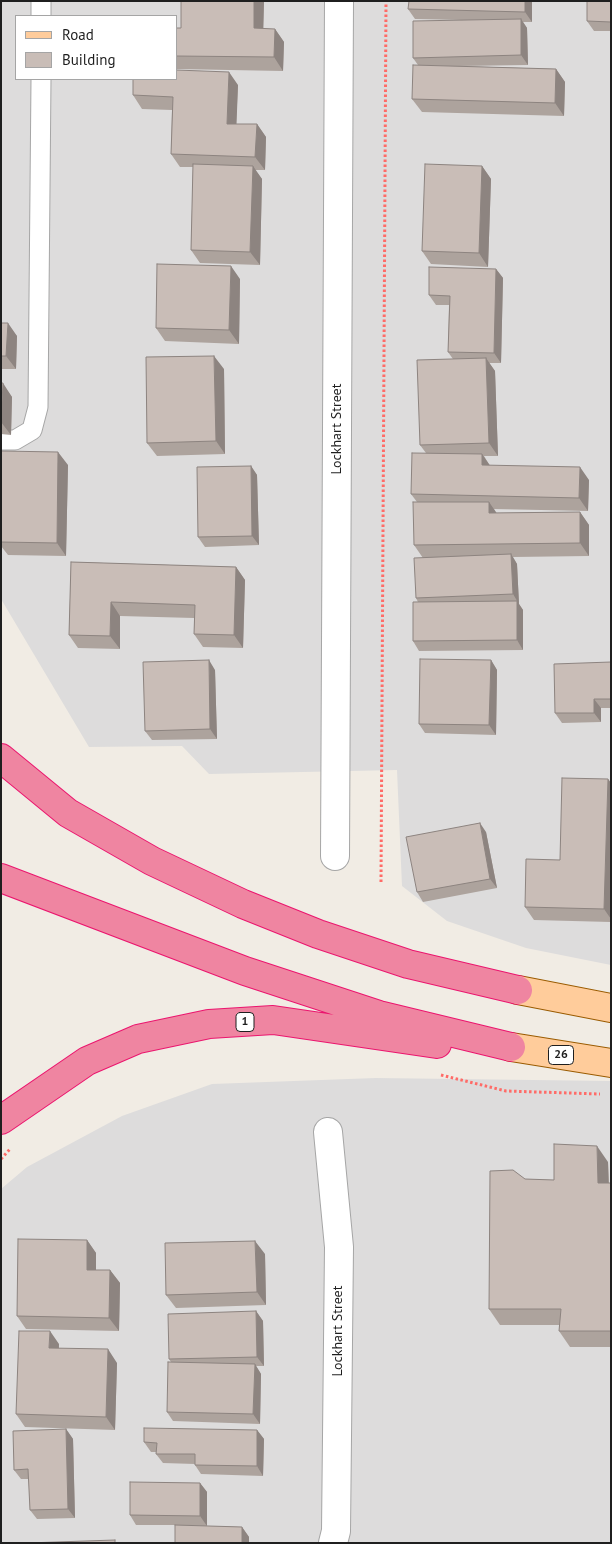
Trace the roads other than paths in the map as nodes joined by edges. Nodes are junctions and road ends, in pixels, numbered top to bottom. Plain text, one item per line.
1 (41, 1) edge
2 (339, 1) edge
3 (41, 15) edge
4 (41, 80) edge
5 (1, 440) edge
6 (1, 758) edge
7 (335, 856) dead end
8 (1, 878) edge
9 (518, 990) joint
10 (611, 1008) edge
11 (512, 1047) junction
12 (611, 1063) edge
13 (1, 1120) edge
14 (328, 1132) dead end
15 (336, 1539) edge

1 - 3 lane
2 - 7 street, Lockhart Street
4 - 5 lane
6 - 9 highway
8 - 11 highway
9 - 10 main road
11 - 12 main road, 26
11 - 13 highway, 1
14 - 15 street, Lockhart Street

